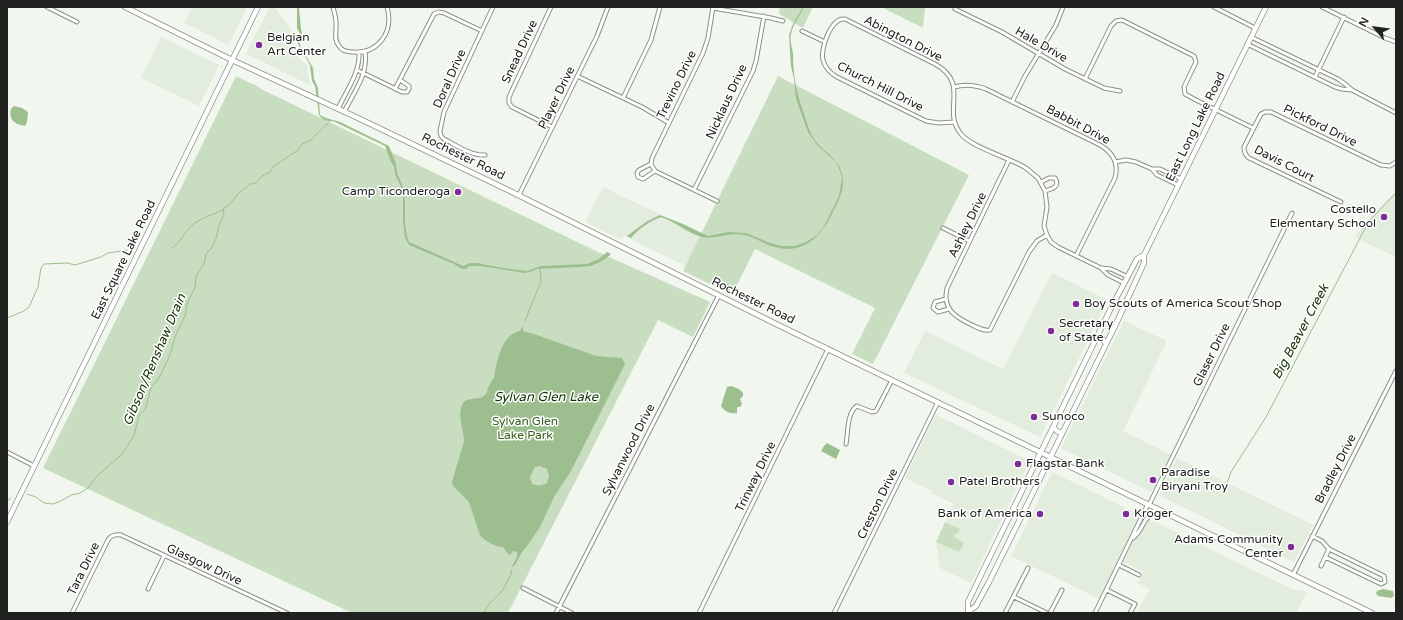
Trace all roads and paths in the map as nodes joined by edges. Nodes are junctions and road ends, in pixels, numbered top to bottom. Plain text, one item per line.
1 (47, 7) edge
2 (125, 7) edge
3 (258, 7) edge
4 (333, 7) edge
5 (387, 7) edge
6 (492, 7) edge
7 (551, 7) edge
8 (608, 7) edge
9 (660, 7) edge
10 (1064, 7) edge
11 (1214, 7) edge
12 (1266, 7) edge
13 (1322, 7) edge
14 (713, 8) edge
15 (955, 9) dead end
16 (764, 16) junction
17 (1344, 17) junction
18 (783, 21) dead end
19 (77, 22) dead end
20 (1255, 28) junction
21 (482, 31) junction
22 (802, 31) dead end
23 (1251, 37) junction
24 (825, 42) junction
25 (1396, 42) edge
26 (1247, 44) junction
27 (365, 52) junction
28 (359, 53) junction
29 (1039, 54) junction
30 (1289, 55) junction
31 (232, 60) junction
32 (1286, 63) junction
33 (357, 70) junction
34 (1318, 70) junction
35 (363, 73) junction
36 (578, 76) junction
37 (1315, 77) junction
38 (1085, 79) junction
39 (400, 80) junction
40 (954, 87) junction
41 (395, 89) junction
42 (1352, 90) junction
43 (1120, 91) dead end
44 (623, 98) junction
45 (1012, 102) junction
46 (338, 109) junction
47 (1215, 110) junction
48 (344, 112) junction
49 (1396, 113) edge
50 (954, 122) junction
51 (669, 123) junction
52 (552, 127) junction
53 (1253, 128) junction
54 (485, 155) dead end
55 (1009, 160) junction
56 (1115, 162) junction
57 (1396, 162) edge
58 (651, 164) junction
59 (1152, 169) junction
60 (655, 170) junction
61 (1181, 179) junction
62 (1041, 182) junction
63 (1178, 185) junction
64 (694, 190) junction
65 (1045, 191) junction
66 (519, 195) junction
67 (717, 201) dead end
68 (1341, 202) dead end
69 (1292, 213) dead end
70 (943, 228) dead end
71 (1047, 235) junction
72 (970, 241) junction
73 (1144, 255) junction
74 (1076, 256) junction
75 (1101, 268) junction
76 (1132, 269) junction
77 (1139, 274) junction
78 (1128, 277) junction
79 (1124, 283) junction
80 (719, 295) junction
81 (946, 299) junction
82 (949, 308) junction
83 (1111, 322) junction
84 (1098, 336) junction
85 (1106, 344) junction
86 (828, 349) junction
87 (1396, 371) edge
88 (892, 380) junction
89 (938, 402) junction
90 (1053, 427) junction
91 (1063, 432) junction
92 (846, 444) dead end
93 (7, 452) edge
94 (1041, 452) junction
95 (1050, 457) junction
96 (34, 466) junction
97 (1030, 474) junction
98 (1038, 482) junction
99 (1148, 504) junction
100 (1156, 508) junction
101 (7, 522) edge
102 (114, 535) joint
103 (1312, 536) junction
104 (1132, 539) junction
105 (1329, 549) junction
106 (164, 556) junction
107 (1325, 557) junction
108 (1358, 564) junction
109 (1119, 565) junction
110 (1321, 566) dead end
111 (1028, 568) dead end
112 (1355, 572) junction
113 (981, 573) junction
114 (1139, 574) dead end
115 (1293, 575) junction
116 (989, 582) junction
117 (148, 588) dead end
118 (523, 588) dead end
119 (1062, 590) dead end
120 (1107, 590) junction
121 (1014, 597) junction
122 (559, 607) junction
123 (72, 613) edge
124 (287, 613) edge
125 (556, 613) edge
126 (572, 613) edge
127 (699, 613) edge
128 (834, 613) edge
129 (968, 613) edge
130 (1005, 613) edge
131 (1047, 613) edge
132 (1050, 613) edge
133 (1095, 613) edge
134 (1130, 613) edge
135 (1372, 613) edge

1 - 19 street
2 - 31 main road, Rochester Road
3 - 31 main road, East Square Lake Road
4 - 28 street
5 - 27 street
6 - 21 street, Doral Drive
7 - 52 street, Snead Drive
8 - 36 street, Player Drive
9 - 44 street
10 - 29 street
11 - 20 street
12 - 20 main road, East Long Lake Road
13 - 17 street
14 - 16 street
14 - 51 street, Trevino Drive
15 - 29 street, Hale Drive
16 - 18 street
16 - 64 street, Nicklaus Drive
17 - 25 street
17 - 34 street
20 - 23 main road, East Long Lake Road
21 - 39 street
21 - 54 street, Doral Drive
22 - 24 street
23 - 26 main road, East Long Lake Road
23 - 30 street
24 - 40 street, Abington Drive
24 - 50 street, Church Hill Drive
26 - 32 street
26 - 47 main road, East Long Lake Road
27 - 28 street
27 - 35 street
28 - 33 street
29 - 38 street, Hale Drive
29 - 45 street
30 - 32 street
30 - 34 street
31 - 46 main road, Rochester Road
31 - 96 main road, East Square Lake Road
32 - 37 street
33 - 35 street
33 - 46 street
34 - 37 street
34 - 42 street
35 - 41 street
35 - 48 street
36 - 44 street
36 - 52 street, Player Drive
37 - 42 street
38 - 43 street, Hale Drive
38 - 47 street
39 - 41 street
39 - 41 street
40 - 45 street, Babbit Drive
40 - 50 street
42 - 49 street
44 - 51 street
45 - 56 street, Babbit Drive
46 - 48 main road, Rochester Road
47 - 53 street
47 - 61 main road, East Long Lake Road
48 - 66 main road, Rochester Road
50 - 55 street
51 - 58 street, Trevino Drive
52 - 66 street, Player Drive
53 - 57 street, Pickford Drive
53 - 68 street, Davis Court
55 - 62 street
55 - 72 street, Ashley Drive
56 - 59 street
56 - 74 street, Babbit Drive
58 - 60 street
58 - 60 street
59 - 61 street
59 - 63 street
60 - 64 street
61 - 63 main road, East Long Lake Road
62 - 65 street
62 - 65 street
63 - 73 main road, East Long Lake Road
64 - 67 street
65 - 71 street
66 - 80 main road, Rochester Road
69 - 99 street, Glaser Drive
70 - 72 street
71 - 74 street
71 - 82 street
72 - 81 street, Ashley Drive
73 - 76 main road, East Long Lake Road
73 - 77 main road, East Long Lake Road
74 - 75 street
75 - 78 street
75 - 79 street
76 - 77 main road
76 - 78 main road, East Long Lake Road
77 - 83 main road, East Long Lake Road
78 - 79 main road, East Long Lake Road
79 - 83 main road, East Long Lake Road
80 - 86 main road, Rochester Road
80 - 122 street, Sylvanwood Drive
81 - 82 street
81 - 82 street
83 - 84 main road, East Long Lake Road
83 - 85 main road, East Long Lake Road
84 - 85 main road
84 - 90 main road, East Long Lake Road
85 - 91 main road, East Long Lake Road
86 - 88 main road, Rochester Road
86 - 127 street, Trinway Drive
87 - 103 street, Bradley Drive
88 - 89 main road, Rochester Road
88 - 92 street
89 - 94 main road, Rochester Road
89 - 128 street, Creston Drive
90 - 91 main road
90 - 94 main road, East Long Lake Road
91 - 95 main road, East Long Lake Road
93 - 96 street
94 - 95 main road, Rochester Road
94 - 97 main road, East Long Lake Road
95 - 98 main road, East Long Lake Road
95 - 99 main road, Rochester Road
96 - 101 main road, East Square Lake Road
97 - 98 main road
97 - 113 main road, East Long Lake Road
98 - 116 main road, East Long Lake Road
99 - 100 main road, Rochester Road
99 - 104 street, Glaser Drive
100 - 104 street
100 - 115 main road, Rochester Road
102 - 106 street, Glasgow Drive
102 - 123 street, Tara Drive
103 - 105 street
103 - 115 street, Bradley Drive
104 - 109 street
105 - 107 street
105 - 108 street
106 - 117 street
106 - 124 street, Glasgow Drive
107 - 110 street
107 - 112 street
108 - 112 street
108 - 112 street
109 - 114 street
109 - 120 street
111 - 121 street
113 - 116 main road
113 - 129 main road, East Long Lake Road
115 - 135 main road, Rochester Road
116 - 129 main road, East Long Lake Road
118 - 122 street
119 - 132 street
120 - 133 street
120 - 134 street
121 - 130 street
121 - 131 street
122 - 125 street, Sylvanwood Drive
122 - 126 street

